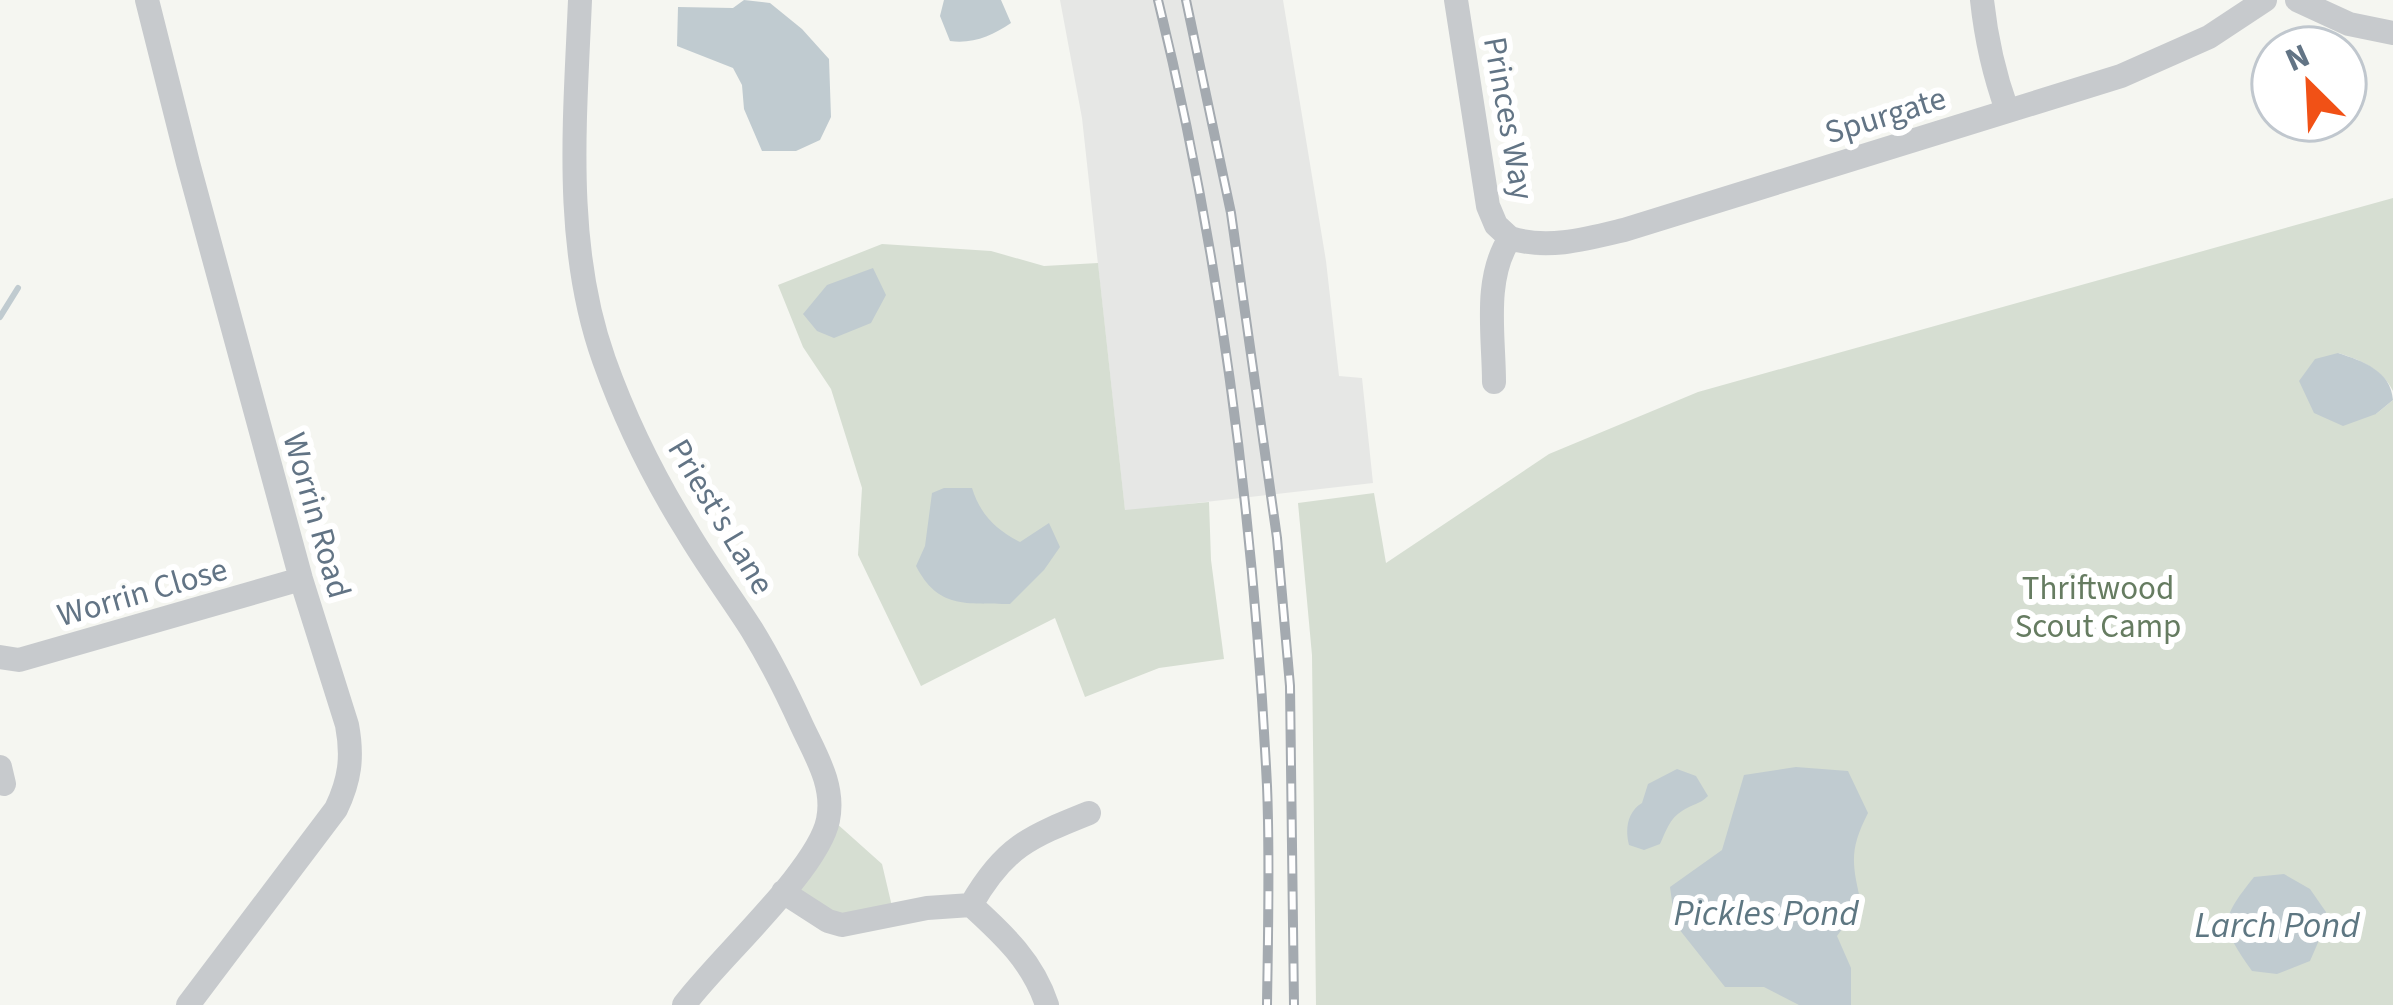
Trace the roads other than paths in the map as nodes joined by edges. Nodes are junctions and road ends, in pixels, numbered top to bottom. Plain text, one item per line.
1 (147, 0) edge
2 (164, 0) edge
3 (580, 0) edge
4 (1456, 0) edge
5 (1982, 0) edge
6 (2265, 0) edge
7 (2297, 0) edge
8 (154, 31) junction
9 (2393, 33) edge
10 (2007, 110) junction
11 (1510, 238) junction
12 (1494, 382) dead end
13 (301, 579) junction
14 (0, 657) edge
15 (1089, 813) dead end
16 (783, 892) junction
17 (971, 905) junction
18 (188, 1005) edge
19 (684, 1005) edge
20 (1047, 1005) edge

1 - 8 street, Worrin Road
2 - 8 street
3 - 16 street, Priest's Lane
4 - 11 street, Princes Way
5 - 10 street
6 - 10 street, Spurgate
7 - 9 street
8 - 13 street, Worrin Road
10 - 11 street, Spurgate
11 - 12 street, Princes Way
13 - 14 street, Worrin Close
13 - 18 street, Worrin Road
15 - 17 street
16 - 17 street
16 - 19 street, Priest's Lane
17 - 20 street

